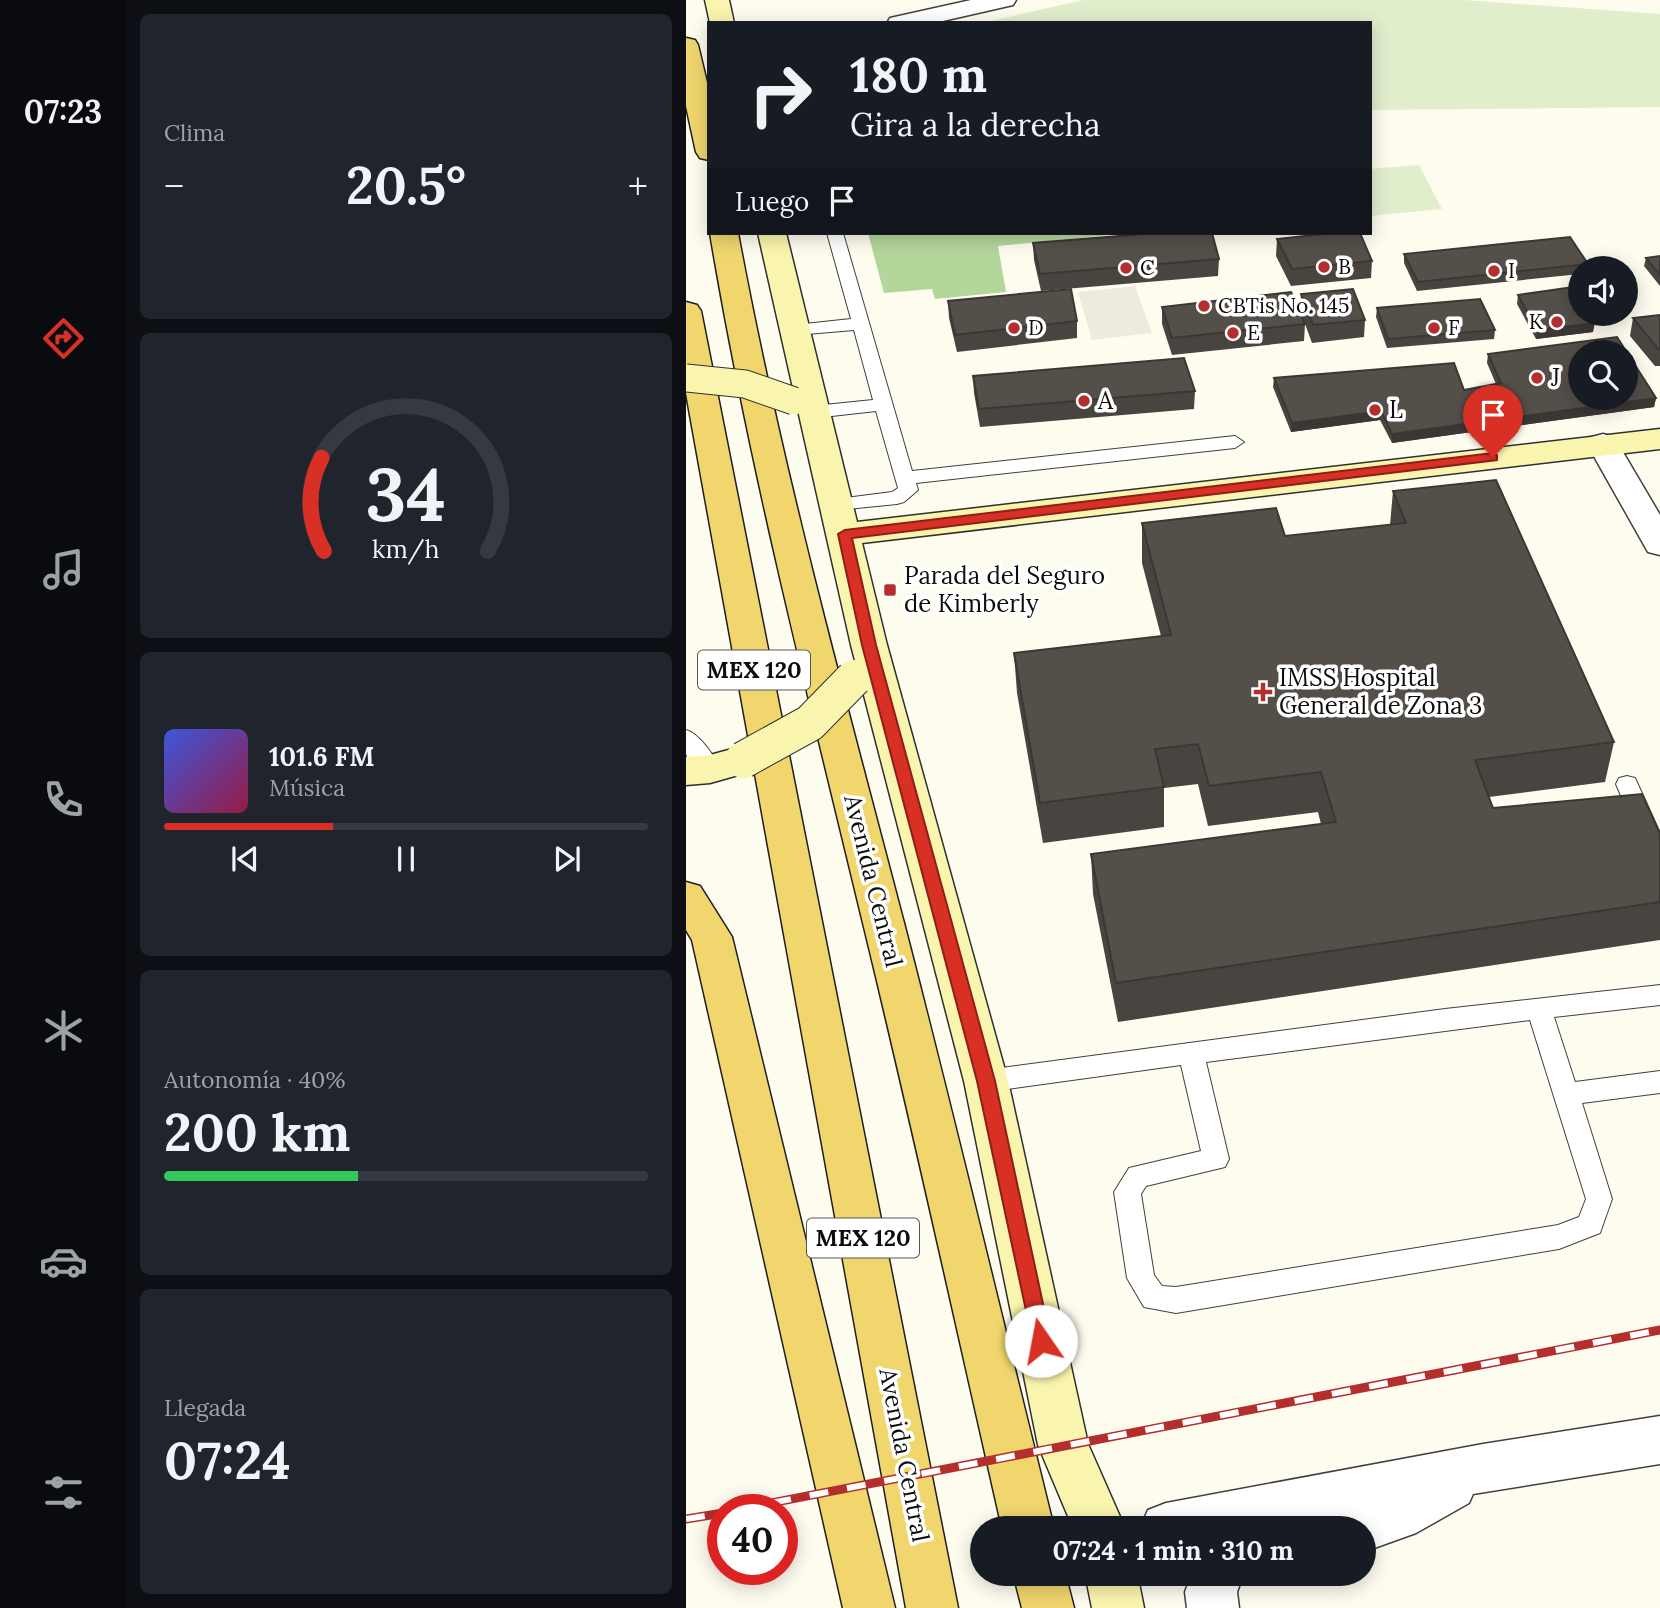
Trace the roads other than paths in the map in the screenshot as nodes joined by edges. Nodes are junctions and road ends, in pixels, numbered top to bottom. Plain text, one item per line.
1 (717, 0) edge
2 (1004, 0) edge
3 (722, 21) edge
4 (908, 21) edge
5 (686, 45) edge
6 (707, 143) edge
7 (723, 235) edge
8 (772, 235) edge
9 (836, 235) edge
10 (686, 311) edge
11 (859, 324) junction
12 (795, 330) junction
13 (686, 378) edge
14 (882, 405) junction
15 (804, 407) junction
16 (1660, 439) edge
17 (1235, 442) dead end
18 (1603, 444) junction
19 (904, 478) junction
20 (841, 519) junction
21 (1660, 544) edge
22 (861, 662) junction
23 (686, 738) edge
24 (713, 767) edge
25 (1627, 785) dead end
26 (1660, 859) edge
27 (686, 897) edge
28 (1660, 995) edge
29 (1539, 1009) junction
30 (1191, 1052) junction
31 (986, 1081) junction
32 (1660, 1082) edge
33 (1565, 1094) junction
34 (1660, 1440) edge
35 (1482, 1468) junction
36 (1025, 1516) edge
37 (1094, 1516) edge
38 (1229, 1516) edge
39 (1376, 1523) edge
40 (1042, 1586) edge
41 (1114, 1586) edge
42 (1213, 1586) edge
43 (869, 1608) edge
44 (932, 1608) edge
45 (1048, 1608) edge
46 (1118, 1608) edge
47 (1213, 1608) edge

1 - 3 street
2 - 4 street
5 - 6 main road
7 - 36 main road, Avenida Central / MEX 120
8 - 12 street
9 - 11 lane
10 - 44 main road, Avenida Central / MEX 120
11 - 12 lane
11 - 14 lane
12 - 15 street
13 - 15 street, bridge
14 - 15 lane
14 - 19 lane
15 - 20 street
16 - 18 street
17 - 19 lane
18 - 20 street
18 - 21 street
19 - 20 lane
20 - 22 street
22 - 24 street, bridge
22 - 31 street
23 - 24 lane
25 - 26 lane
27 - 43 main road
28 - 29 lane
29 - 30 lane
29 - 33 lane
30 - 31 lane
30 - 33 lane
31 - 37 street
32 - 33 lane
34 - 35 street
35 - 38 street
35 - 39 street
40 - 45 main road
41 - 46 street
42 - 47 street

